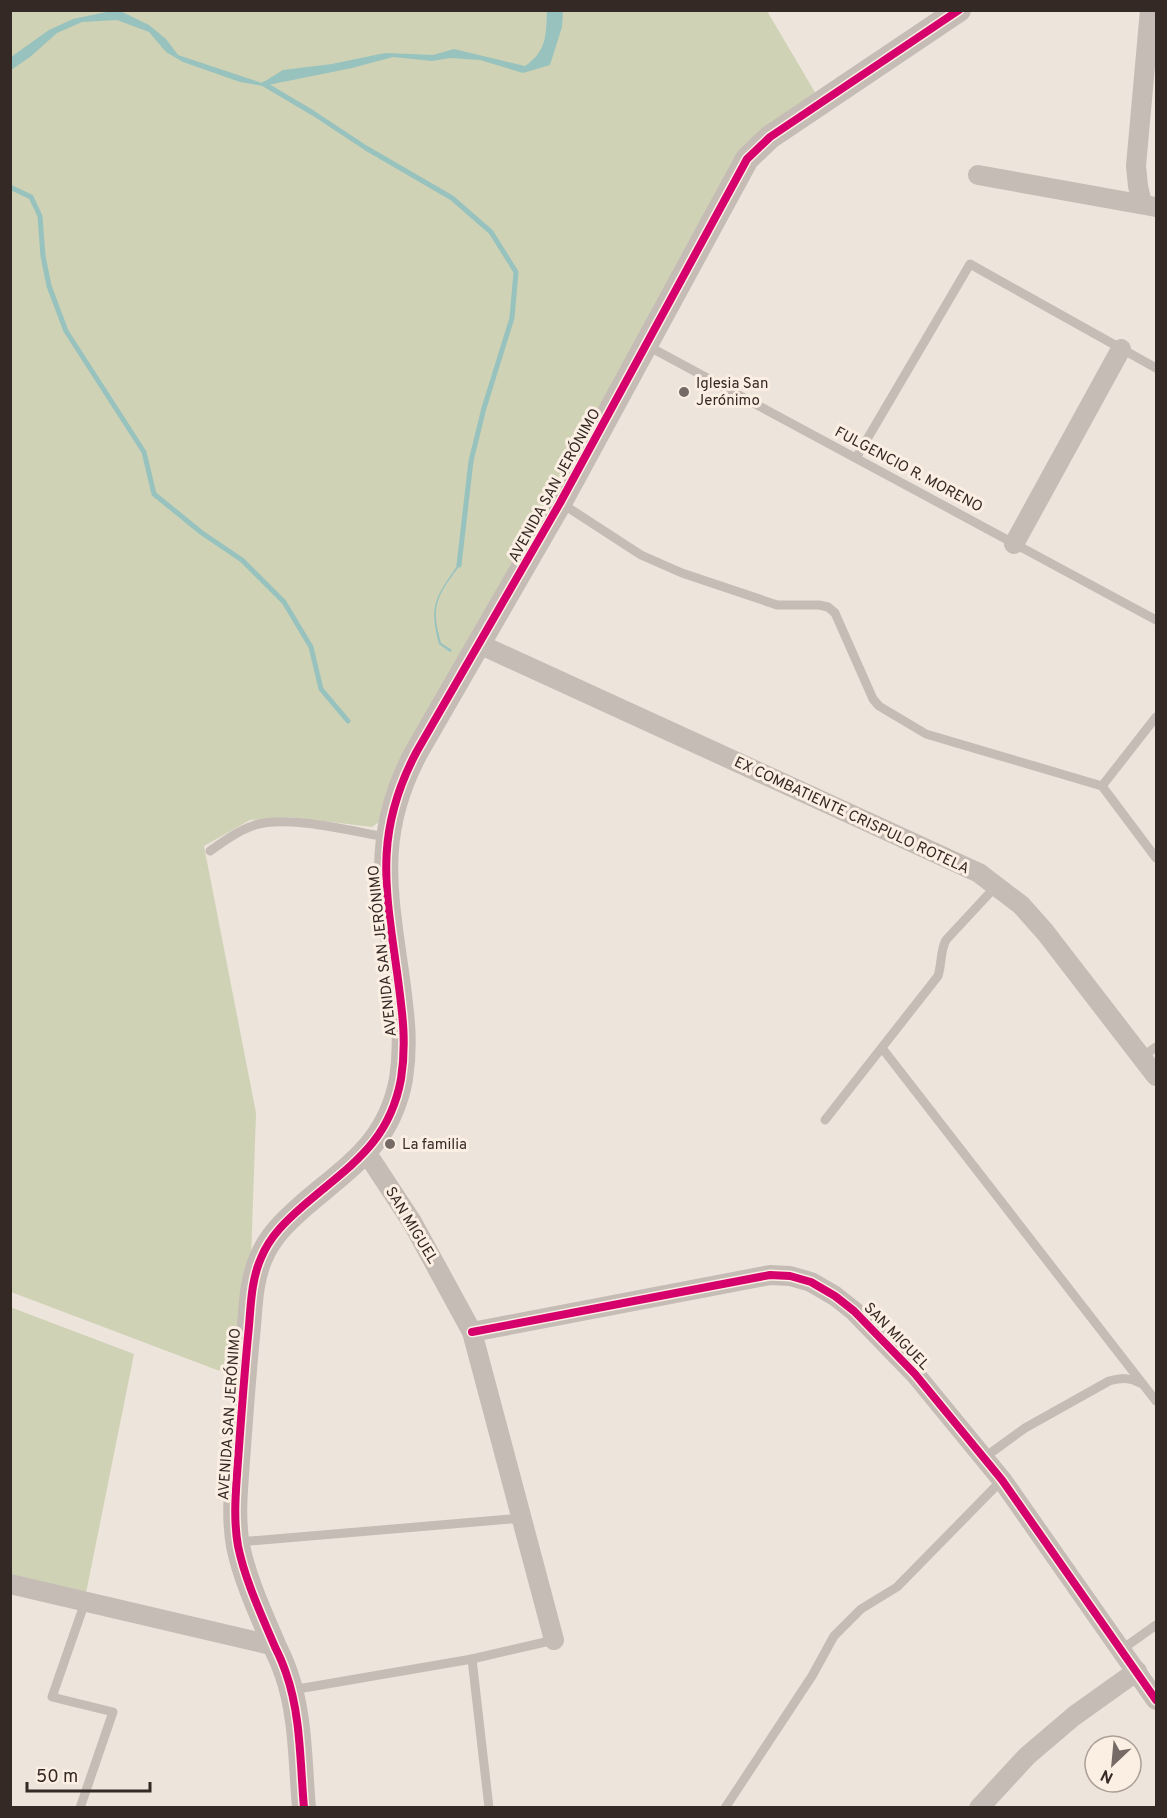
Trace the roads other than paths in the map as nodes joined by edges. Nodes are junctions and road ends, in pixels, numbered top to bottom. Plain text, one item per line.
1 (959, 10) edge
2 (1150, 10) edge
3 (978, 175) dead end
4 (1149, 206) edge
5 (646, 345) junction
6 (1122, 349) junction
7 (1156, 368) edge
8 (856, 458) junction
9 (560, 503) junction
10 (1014, 543) junction
11 (1156, 620) edge
12 (479, 644) junction
13 (1156, 717) edge
14 (1102, 786) junction
15 (387, 837) junction
16 (210, 850) dead end
17 (1156, 858) edge
18 (997, 885) junction
19 (882, 1048) junction
20 (1149, 1052) edge
21 (1156, 1076) edge
22 (825, 1120) dead end
23 (366, 1152) junction
24 (472, 1332) junction
25 (1142, 1384) junction
26 (1156, 1401) edge
27 (984, 1456) junction
28 (1002, 1480) junction
29 (523, 1518) junction
30 (238, 1542) junction
31 (10, 1584) edge
32 (85, 1602) junction
33 (1156, 1625) edge
34 (554, 1640) joint
35 (275, 1646) junction
36 (1121, 1650) junction
37 (472, 1659) junction
38 (1137, 1671) junction
39 (292, 1690) junction
40 (1156, 1700) edge
41 (80, 1808) edge
42 (304, 1808) edge
43 (489, 1808) edge
44 (725, 1808) edge
45 (979, 1808) edge

1 - 5 street, AVENIDA SAN JERÓNIMO
2 - 4 street
3 - 4 street
5 - 8 lane, FULGENCIO R. MORENO
5 - 9 street, AVENIDA SAN JERÓNIMO
6 - 7 lane
6 - 8 lane
6 - 10 street
8 - 10 lane, FULGENCIO R. MORENO
9 - 12 street, AVENIDA SAN JERÓNIMO
9 - 14 lane
10 - 11 lane, FULGENCIO R. MORENO
12 - 15 street, AVENIDA SAN JERÓNIMO
12 - 18 street, EX COMBATIENTE CRISPULO ROTELA
13 - 14 lane
14 - 17 lane
15 - 16 lane
15 - 23 street, AVENIDA SAN JERÓNIMO
18 - 19 lane
18 - 20 street, EX COMBATIENTE CRISPULO ROTELA
19 - 22 lane
19 - 25 lane
20 - 21 street, EX COMBATIENTE CRISPULO ROTELA
23 - 24 street, SAN MIGUEL
23 - 30 street, AVENIDA SAN JERÓNIMO
24 - 27 street, SAN MIGUEL
24 - 29 street, SAN MIGUEL
25 - 26 lane
25 - 27 lane
27 - 28 street, SAN MIGUEL
28 - 36 street, SAN MIGUEL
28 - 44 lane
29 - 30 lane
29 - 34 street, SAN MIGUEL
30 - 35 street, AVENIDA SAN JERÓNIMO
31 - 32 street
32 - 35 street
32 - 41 lane
33 - 36 lane
34 - 37 lane
35 - 39 street, AVENIDA SAN JERÓNIMO
36 - 38 street, SAN MIGUEL
37 - 39 lane
37 - 43 lane
38 - 40 street, SAN MIGUEL
38 - 45 street
39 - 42 street, AVENIDA SAN JERÓNIMO

